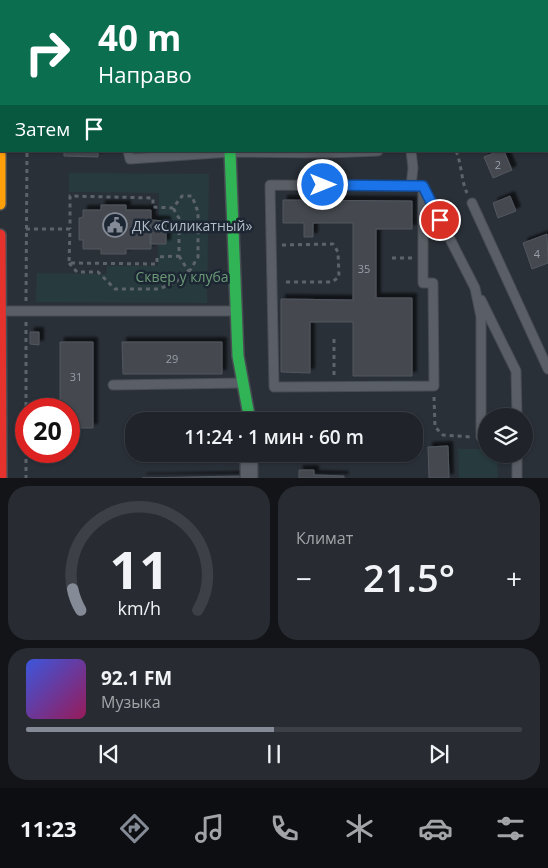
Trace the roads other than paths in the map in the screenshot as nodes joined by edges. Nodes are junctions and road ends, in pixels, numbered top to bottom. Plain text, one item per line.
1 (0, 0) edge
2 (128, 152) edge
3 (230, 152) edge
4 (327, 152) edge
5 (411, 152) edge
6 (200, 153) edge
7 (411, 186) junction
8 (423, 186) junction
9 (0, 204) edge
10 (472, 204) road end
11 (0, 237) edge
12 (476, 288) junction
13 (0, 311) edge
14 (236, 311) junction
15 (548, 369) edge
16 (243, 383) junction
17 (113, 385) dead end
18 (481, 408) edge
19 (517, 408) edge
20 (248, 412) edge
21 (250, 462) edge
22 (517, 463) edge
23 (1, 478) edge
24 (249, 478) edge
25 (517, 478) edge

1 - 9 street
2 - 6 lane
3 - 4 lane
3 - 6 lane
3 - 14 street
5 - 7 lane
7 - 8 lane
7 - 8 lane
8 - 12 lane
10 - 15 lane
11 - 13 street
12 - 18 lane
12 - 19 lane
13 - 14 lane
13 - 23 street
14 - 16 street
16 - 17 lane
16 - 20 street
21 - 24 street
22 - 25 lane

